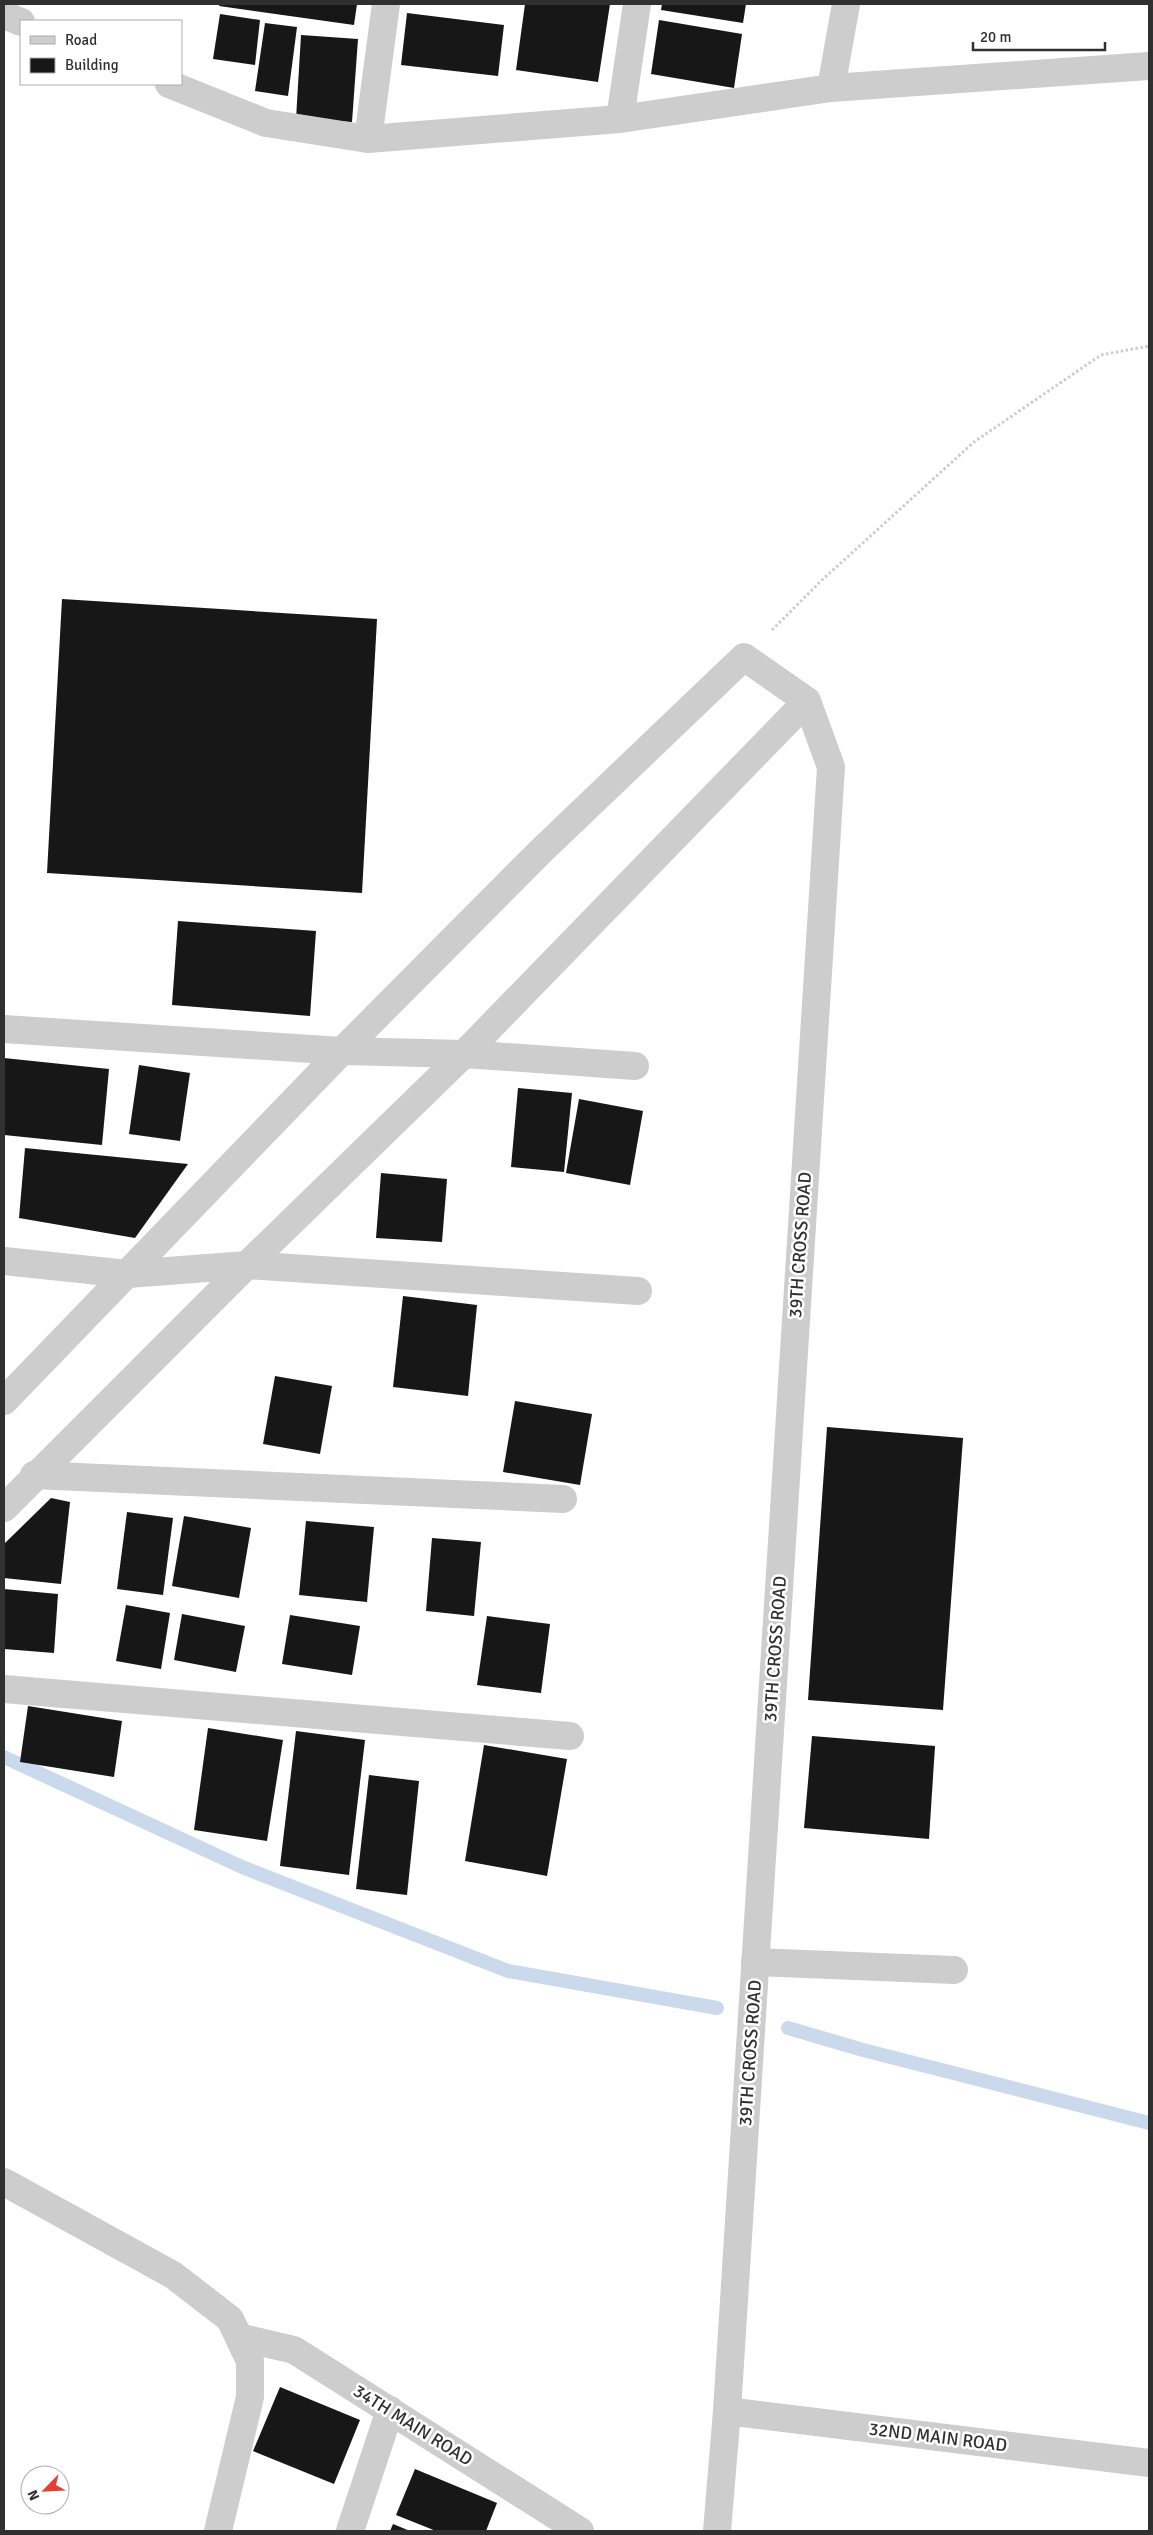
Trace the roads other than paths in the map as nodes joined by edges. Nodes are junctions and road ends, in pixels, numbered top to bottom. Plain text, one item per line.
1 (386, 4) edge
2 (636, 4) edge
3 (846, 4) edge
4 (4, 15) edge
5 (20, 22) edge
6 (1149, 66) edge
7 (171, 85) edge
8 (831, 88) junction
9 (620, 119) junction
10 (368, 140) junction
11 (807, 701) junction
12 (4, 1029) edge
13 (342, 1051) junction
14 (464, 1054) junction
15 (635, 1066) dead end
16 (4, 1261) edge
17 (247, 1265) junction
18 (128, 1274) junction
19 (638, 1291) dead end
20 (4, 1401) edge
21 (34, 1476) junction
22 (563, 1499) dead end
23 (4, 1508) edge
24 (4, 1689) edge
25 (570, 1736) dead end
26 (755, 1962) junction
27 (954, 1970) dead end
28 (4, 2182) edge
29 (239, 2337) junction
30 (390, 2410) junction
31 (727, 2411) junction
32 (1149, 2463) edge
33 (218, 2531) edge
34 (350, 2531) edge
35 (580, 2531) edge
36 (716, 2531) edge

1 - 10 street
2 - 9 street
3 - 8 street
4 - 5 street
6 - 8 street
7 - 10 street
8 - 9 street
9 - 10 street
11 - 13 street
11 - 14 street
11 - 26 street, 39TH CROSS ROAD
12 - 13 street
13 - 14 street
13 - 18 street
14 - 15 street
14 - 17 street
16 - 18 street
17 - 18 street
17 - 19 street
17 - 21 street
18 - 20 street
21 - 22 street
21 - 23 street
24 - 25 street
26 - 27 street
26 - 31 street, 39TH CROSS ROAD
28 - 29 street
29 - 30 street, 34TH MAIN ROAD
29 - 33 street
30 - 34 street
30 - 35 street, 34TH MAIN ROAD
31 - 32 street, 32ND MAIN ROAD
31 - 36 street, 39TH CROSS ROAD

